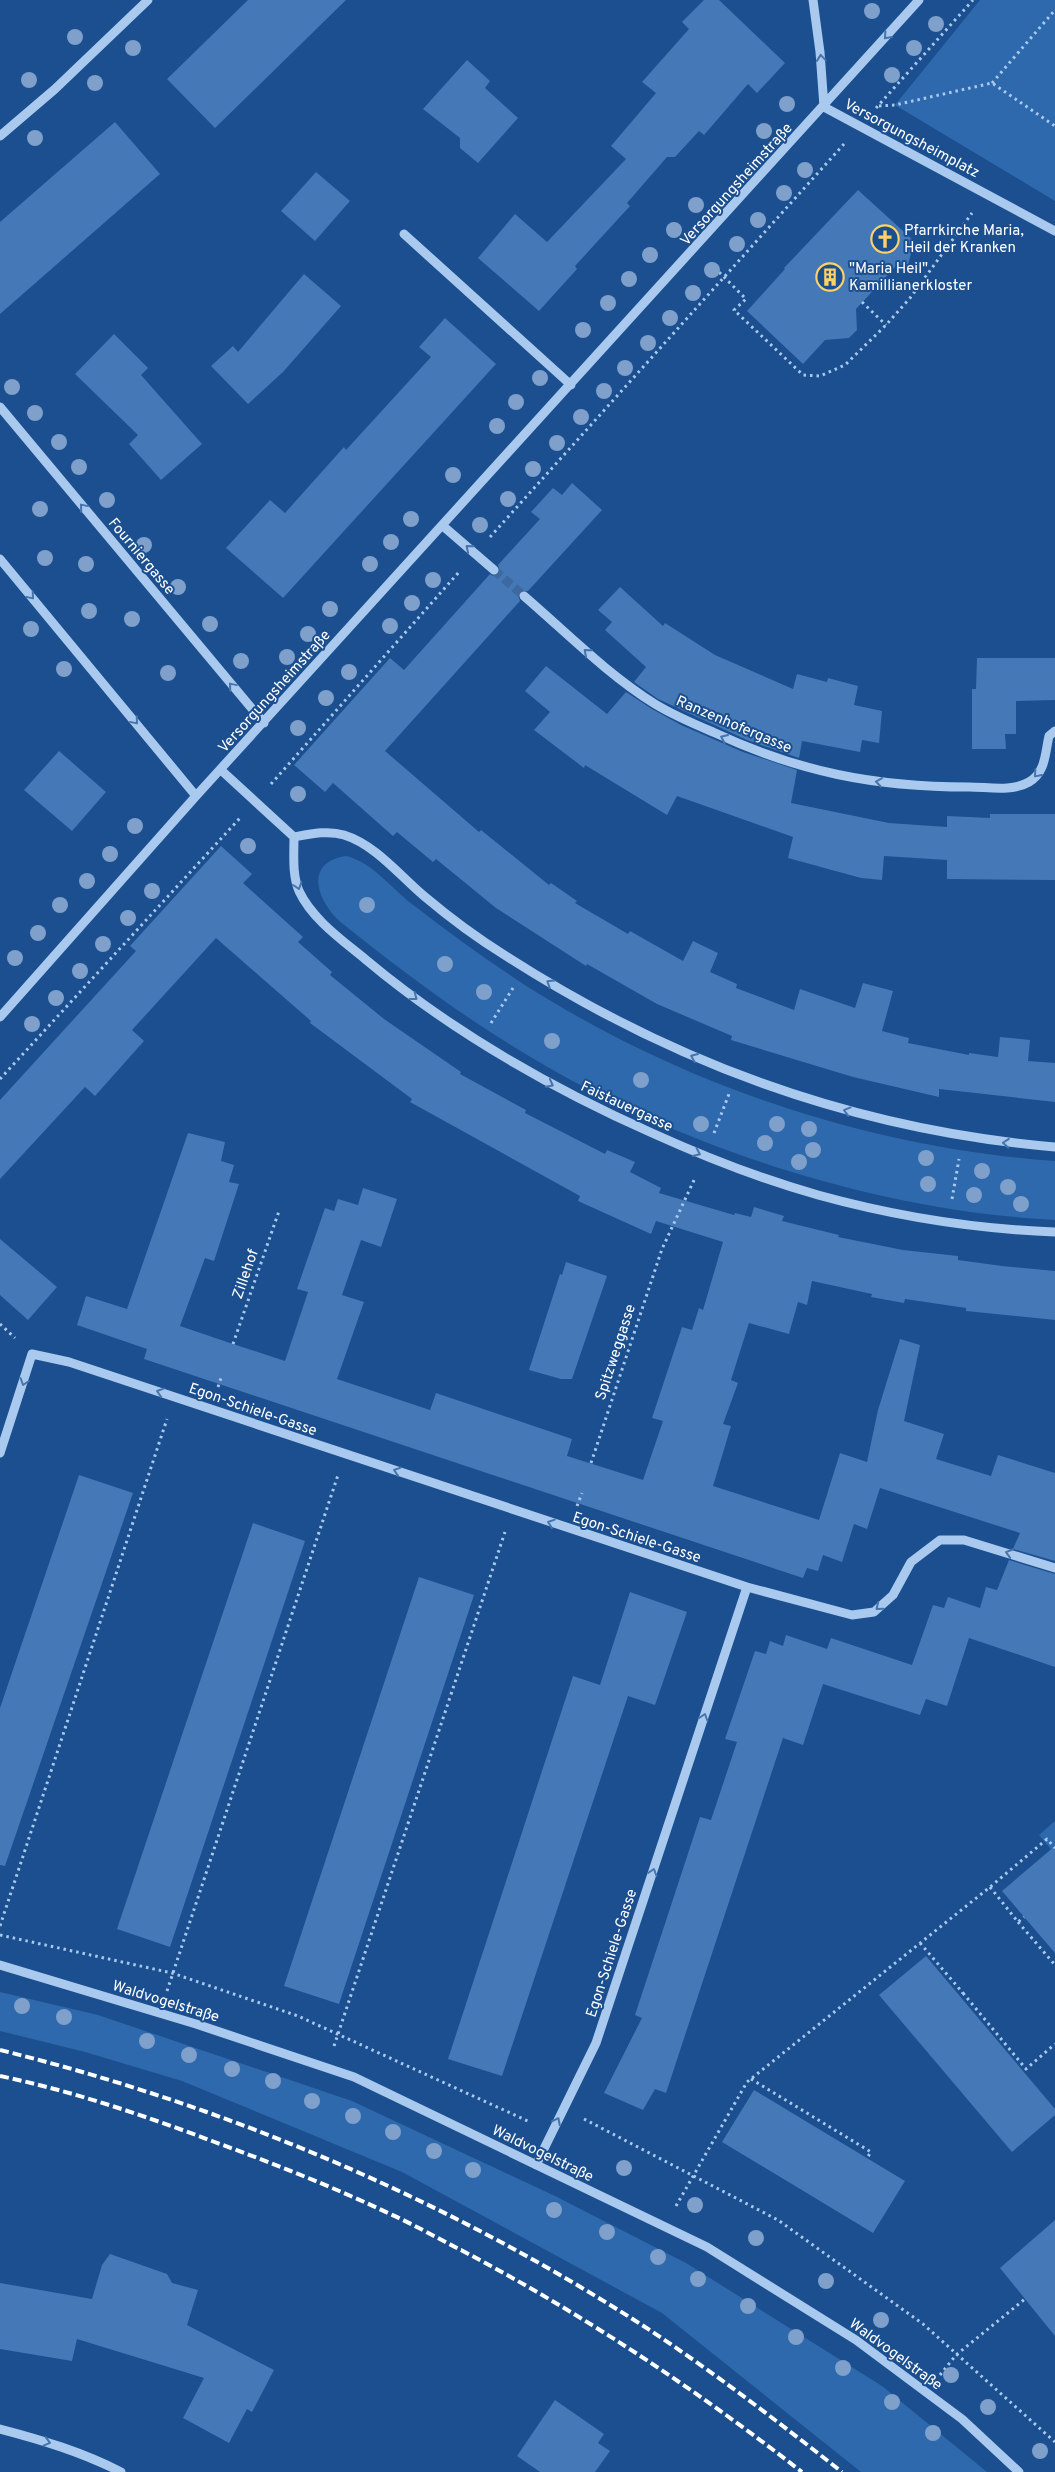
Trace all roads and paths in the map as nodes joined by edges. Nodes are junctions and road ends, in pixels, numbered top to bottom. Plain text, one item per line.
1 (148, 0) edge
2 (813, 0) edge
3 (920, 0) edge
4 (1055, 10) edge
5 (992, 83) junction
6 (879, 106) dead end
7 (824, 107) junction
8 (1055, 126) edge
9 (0, 136) edge
10 (985, 193) junction
11 (1055, 231) edge
12 (404, 234) dead end
13 (696, 248) junction
14 (862, 302) dead end
15 (886, 325) junction
16 (571, 386) junction
17 (0, 407) edge
18 (443, 526) junction
19 (0, 558) edge
20 (494, 570) tunnel mouth
21 (524, 596) tunnel mouth
22 (264, 723) junction
23 (1055, 731) edge
24 (221, 770) junction
25 (196, 796) junction
26 (294, 838) junction
27 (525, 968) junction
28 (0, 1017) edge
29 (479, 1042) junction
30 (963, 1136) junction
31 (1055, 1147) edge
32 (278, 1211) dead end
33 (948, 1222) junction
34 (1055, 1232) edge
35 (662, 1249) dead end
36 (233, 1344) dead end
37 (168, 1416) dead end
38 (0, 1453) edge
39 (592, 1463) dead end
40 (339, 1474) dead end
41 (506, 1529) dead end
42 (1055, 1568) edge
43 (747, 1587) junction
44 (1055, 1848) edge
45 (990, 1887) junction
46 (1024, 1917) dead end
47 (1018, 1922) junction
48 (0, 1926) edge
49 (920, 1943) junction
50 (0, 1964) edge
51 (1055, 1965) edge
52 (161, 2014) junction
53 (1055, 2044) edge
54 (326, 2068) junction
55 (751, 2079) junction
56 (867, 2158) dead end
57 (536, 2165) junction
58 (664, 2226) junction
59 (1025, 2299) dead end
60 (926, 2392) junction
61 (0, 2429) edge
62 (121, 2472) edge
63 (1019, 2472) edge

1 - 9 street
7 -> 2 street, Versorgungsheimplatz
3 -> 7 street, Versorgungsheimstraße
4 - 5 path
5 - 6 path
5 - 8 path
7 - 10 street, Versorgungsheimplatz
7 - 13 street, Versorgungsheimstraße
10 - 11 street, Versorgungsheimplatz
10 - 15 path
12 - 16 street
13 - 15 path
13 - 16 street, Versorgungsheimstraße
14 - 15 path
16 - 18 street, Versorgungsheimstraße
22 -> 17 street, Fourniergasse
20 -> 18 street
18 - 22 street, Versorgungsheimstraße
19 -> 25 street
23 -> 21 street, Ranzenhofergasse
22 - 24 street, Versorgungsheimstraße
24 - 25 street, Versorgungsheimstraße
24 - 26 street
25 - 28 street, Versorgungsheimstraße
26 - 27 street
26 -> 29 street, Faistauergasse
27 - 29 path
30 -> 27 street
29 -> 33 street, Faistauergasse
31 -> 30 street
30 - 33 path
32 - 36 path, Zillehof
33 - 34 street, Faistauergasse
35 - 39 path, Spitzweggasse
37 - 48 path
43 -> 38 street, Egon-Schiele-Gasse
40 - 52 path
41 - 54 path
42 -> 43 street
57 -> 43 street, Egon-Schiele-Gasse
44 - 45 path
45 - 47 path
45 - 49 path
46 - 47 path
47 - 51 path
49 - 53 path
49 - 55 path
50 - 52 street, Waldvogelstraße
52 - 54 street, Waldvogelstraße
54 - 57 street, Waldvogelstraße
55 - 56 path
55 - 58 path
57 - 58 street, Waldvogelstraße
58 - 60 street, Waldvogelstraße
59 - 60 path
60 - 63 street, Waldvogelstraße
61 -> 62 street

